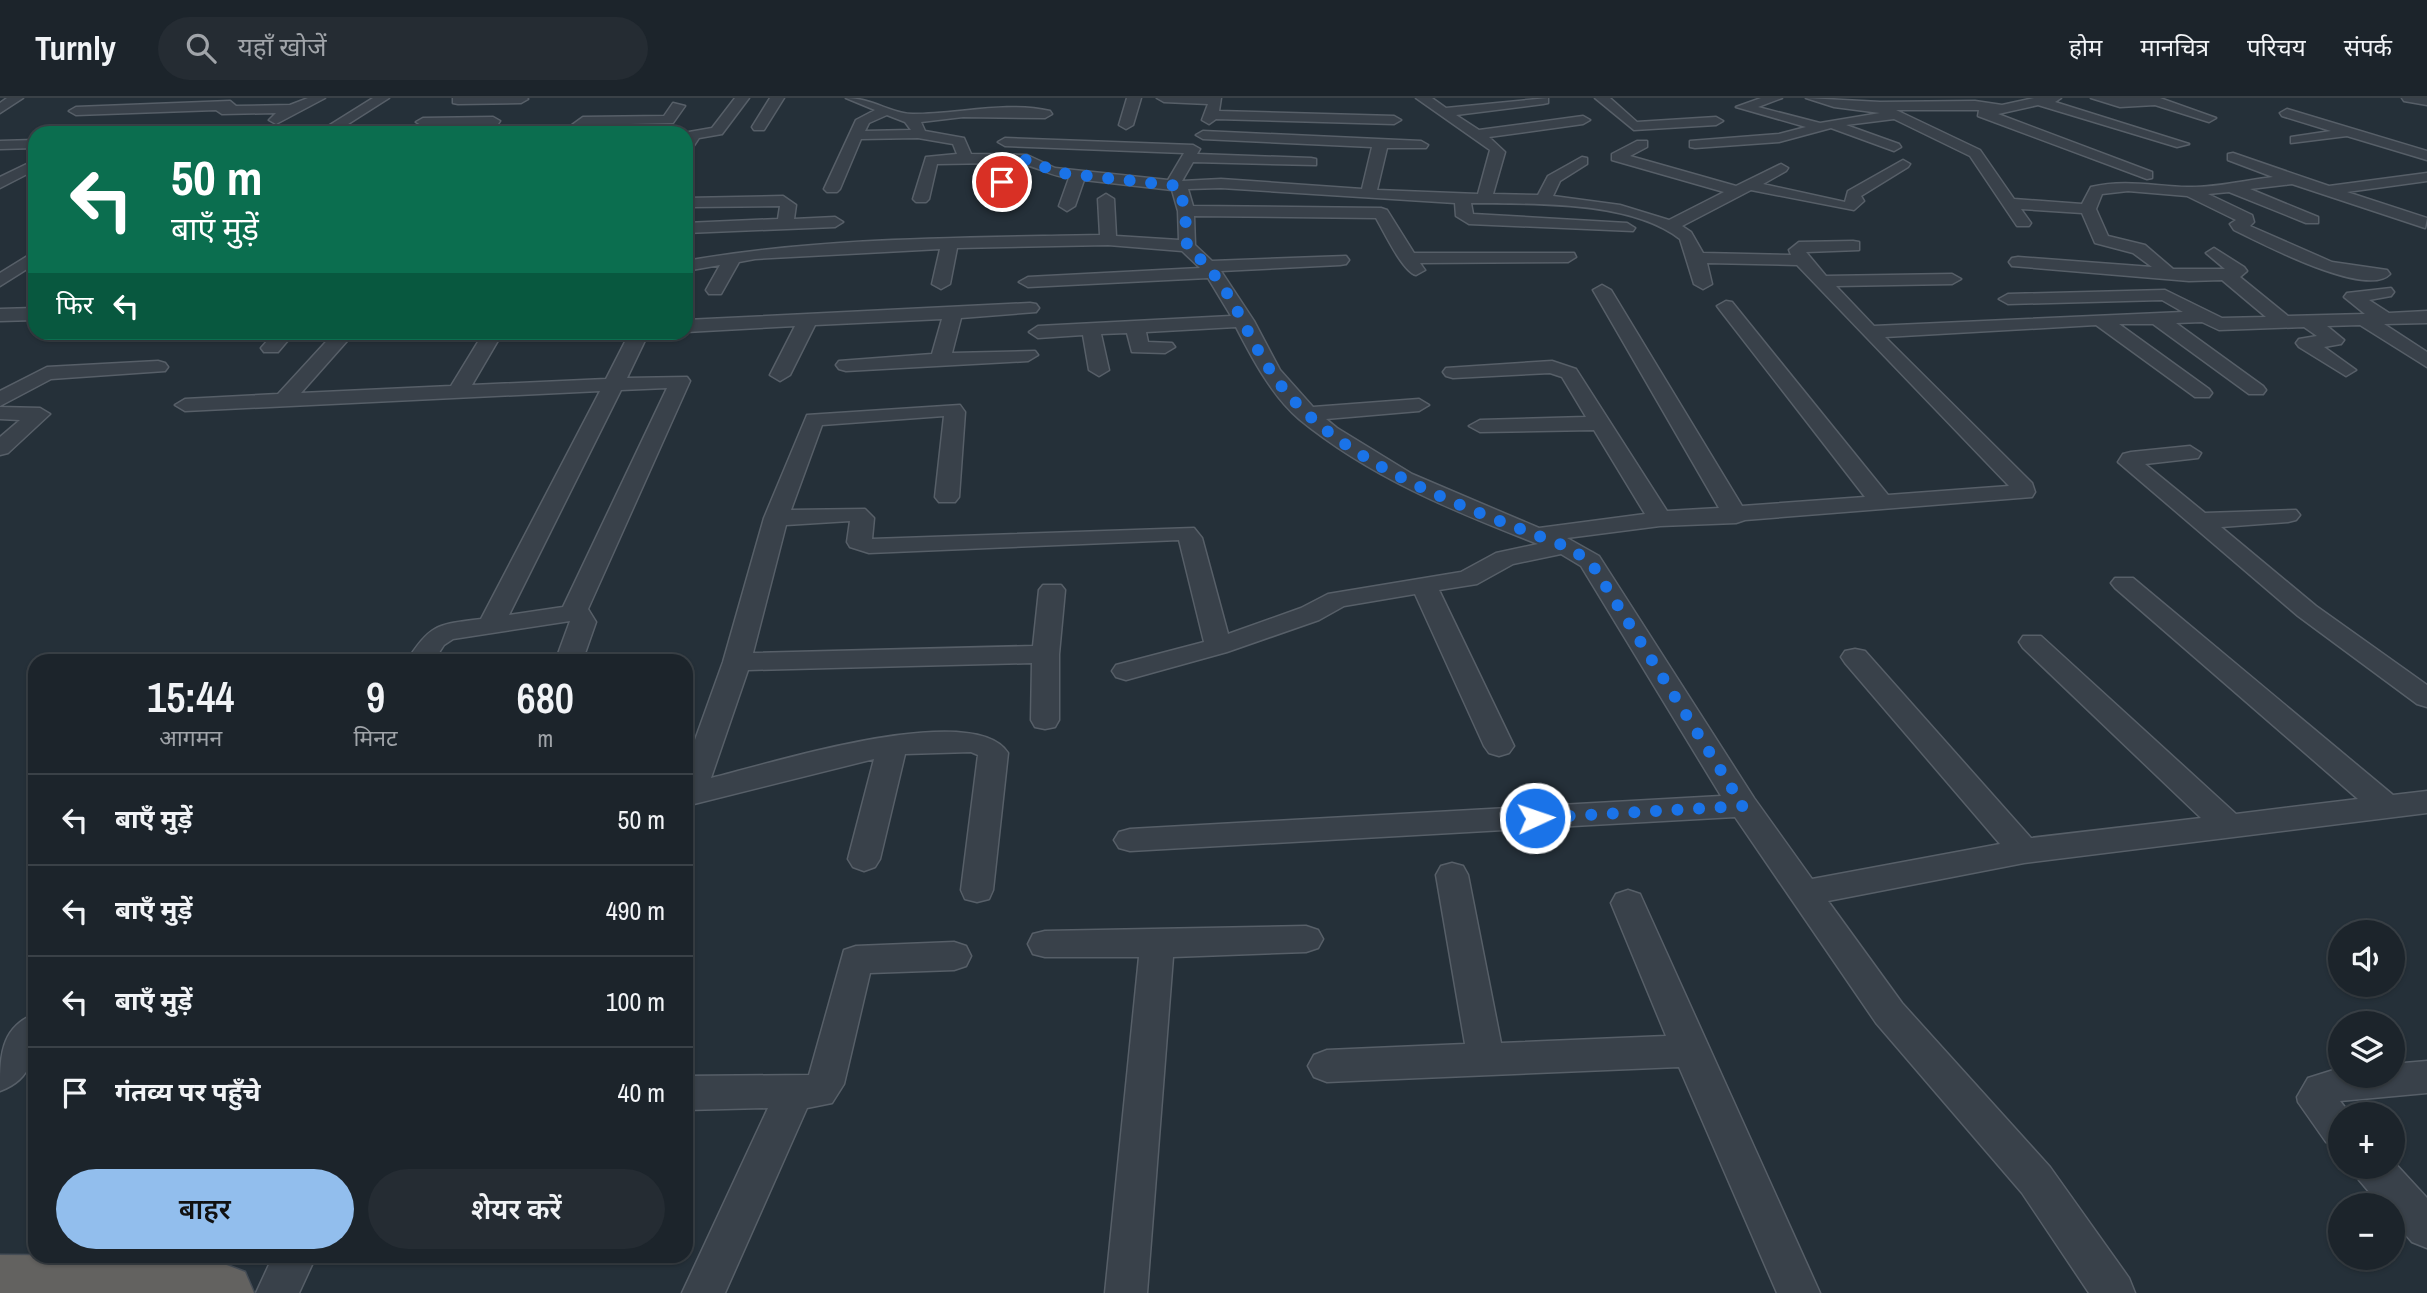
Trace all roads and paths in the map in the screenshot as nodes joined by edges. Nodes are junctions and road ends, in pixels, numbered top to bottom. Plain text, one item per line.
1 (16, 98) edge
2 (95, 98) edge
3 (318, 98) edge
4 (382, 98) edge
5 (742, 98) edge
6 (777, 98) edge
7 (1053, 98) edge
8 (1134, 98) edge
9 (1164, 98) edge
10 (1423, 98) edge
11 (1602, 98) edge
12 (1775, 98) edge
13 (1813, 98) edge
14 (1894, 98) edge
15 (2054, 98) edge
16 (2098, 98) edge
17 (2409, 98) edge
18 (521, 99) edge
19 (458, 100) dead end
20 (1543, 100) edge
21 (2038, 101) junction
22 (2427, 101) edge
23 (2300, 102) dead end
24 (870, 103) edge
25 (1908, 103) junction
26 (231, 104) edge
27 (1874, 104) junction
28 (678, 106) dead end
29 (1998, 108) junction
30 (290, 109) junction
31 (133, 110) junction
32 (1445, 112) junction
33 (2287, 113) dead end
34 (1895, 115) junction
35 (3, 116) edge
36 (1211, 116) junction
37 (2209, 118) dead end
38 (276, 120) dead end
39 (1394, 120) dead end
40 (1583, 120) dead end
41 (492, 121) junction
42 (1716, 121) dead end
43 (205, 122) dead end
44 (423, 122) dead end
45 (1126, 125) dead end
46 (1673, 125) junction
47 (1824, 125) junction
48 (2374, 125) dead end
49 (106, 126) edge
50 (336, 126) edge
51 (487, 126) edge
52 (577, 126) edge
53 (914, 126) junction
54 (760, 127) dead end
55 (2351, 133) junction
56 (1481, 134) junction
57 (856, 135) junction
58 (1203, 135) junction
59 (693, 136) edge
60 (2296, 140) dead end
61 (28, 144) edge
62 (1642, 144) dead end
63 (1695, 144) junction
64 (2182, 144) dead end
65 (3, 145) dead end
66 (1380, 145) junction
67 (1421, 145) dead end
68 (1894, 147) dead end
69 (981, 148) junction
70 (1191, 153) junction
71 (1739, 156) dead end
72 (2427, 156) edge
73 (2233, 158) dead end
74 (1582, 161) dead end
75 (1311, 162) dead end
76 (1903, 164) dead end
77 (1781, 167) dead end
78 (28, 168) edge
79 (1078, 175) junction
80 (2147, 175) dead end
81 (2427, 177) edge
82 (2293, 179) junction
83 (0, 183) edge
84 (2230, 187) junction
85 (1743, 188) junction
86 (2328, 190) junction
87 (2190, 192) junction
88 (1369, 193) junction
89 (1179, 194) junction
90 (1463, 198) junction
91 (1484, 198) junction
92 (920, 199) dead end
93 (1106, 199) dead end
94 (1544, 200) junction
95 (693, 202) edge
96 (2010, 203) junction
97 (997, 206) dead end
98 (1068, 206) dead end
99 (2088, 209) junction
100 (2312, 220) dead end
101 (835, 222) junction
102 (786, 223) junction
103 (2023, 223) dead end
104 (2420, 224) edge
105 (1670, 226) junction
106 (693, 228) edge
107 (1648, 230) dead end
108 (1108, 240) junction
109 (950, 243) junction
110 (1853, 246) dead end
111 (1187, 247) junction
112 (831, 249) junction
113 (2214, 253) dead end
114 (733, 257) junction
115 (1568, 257) dead end
116 (1695, 258) junction
117 (1340, 260) dead end
118 (1802, 260) junction
119 (28, 261) edge
120 (2018, 262) dead end
121 (693, 265) edge
122 (1212, 270) junction
123 (2155, 272) junction
124 (2227, 275) junction
125 (1952, 279) dead end
126 (0, 281) edge
127 (1821, 281) junction
128 (1028, 282) dead end
129 (941, 284) dead end
130 (1703, 284) dead end
131 (715, 290) dead end
132 (1602, 290) dead end
133 (2008, 299) dead end
134 (1726, 306) dead end
135 (1030, 308) dead end
136 (953, 313) junction
137 (28, 314) edge
138 (0, 315) edge
139 (2156, 317) junction
140 (2202, 317) junction
141 (2427, 317) edge
142 (2100, 319) junction
143 (2386, 319) junction
144 (2365, 320) junction
145 (1245, 321) junction
146 (807, 322) junction
147 (2310, 322) junction
148 (2285, 323) junction
149 (693, 326) edge
150 (1136, 327) junction
151 (1091, 330) junction
152 (1038, 332) dead end
153 (1868, 332) junction
154 (278, 340) edge
155 (338, 340) edge
156 (489, 340) edge
157 (636, 340) edge
158 (1165, 347) dead end
159 (271, 348) dead end
160 (1028, 355) dead end
161 (940, 359) junction
162 (2427, 361) edge
163 (846, 365) dead end
164 (158, 367) dead end
165 (1099, 370) dead end
166 (2346, 370) dead end
167 (1453, 372) dead end
168 (780, 375) dead end
169 (611, 385) junction
170 (2256, 390) dead end
171 (457, 393) junction
172 (2202, 393) dead end
173 (0, 400) edge
174 (284, 400) junction
175 (185, 405) dead end
176 (1419, 405) dead end
177 (0, 414) edge
178 (1306, 414) junction
179 (1600, 423) junction
180 (1480, 426) dead end
181 (0, 448) edge
182 (2190, 453) dead end
183 (947, 497) dead end
184 (1883, 504) junction
185 (2288, 515) dead end
186 (1736, 516) junction
187 (776, 518) junction
188 (1660, 519) junction
189 (2198, 521) junction
190 (1536, 535) junction
191 (1565, 546) junction
192 (2124, 583) dead end
193 (1424, 585) junction
194 (1052, 590) dead end
195 (573, 613) junction
196 (492, 623) junction
197 (2032, 642) dead end
198 (1218, 646) junction
199 (424, 654) edge
200 (571, 654) edge
201 (1046, 654) junction
202 (1855, 657) dead end
203 (737, 662) junction
204 (1126, 671) dead end
205 (2427, 698) edge
206 (1045, 720) dead end
207 (892, 745) junction
208 (1499, 746) dead end
209 (693, 783) edge
210 (693, 793) edge
211 (2427, 802) edge
212 (1743, 806) junction
213 (2388, 808) junction
214 (2228, 825) junction
215 (1130, 840) dead end
216 (2024, 851) junction
217 (864, 859) dead end
218 (1452, 875) dead end
219 (977, 890) dead end
220 (1805, 893) junction
221 (1628, 903) dead end
222 (1306, 939) dead end
223 (1045, 944) dead end
224 (1157, 944) junction
225 (954, 956) dead end
226 (28, 1038) edge
227 (1690, 1051) junction
228 (1486, 1060) junction
229 (1327, 1066) dead end
230 (0, 1075) edge
231 (2427, 1077) edge
232 (693, 1093) edge
233 (794, 1093) junction
234 (2328, 1115) edge
235 (2384, 1179) edge
236 (2427, 1228) edge
237 (292, 1263) edge
238 (0, 1284) edge
239 (224, 1293) edge
240 (277, 1293) edge
241 (702, 1293) edge
242 (1126, 1293) edge
243 (1799, 1293) edge
244 (2114, 1293) edge

1 - 35 street
2 - 31 street
3 - 30 street
4 - 50 street
5 - 59 street
6 - 54 street
7 - 53 street
8 - 45 street
9 - 36 street
10 - 32 street
11 - 46 street
12 - 47 street
13 - 27 street
14 - 25 street
15 - 21 street
16 - 37 street
17 - 22 street
18 - 19 street
18 - 41 street
20 - 32 street
21 - 29 street
21 - 64 street
23 - 48 street
24 - 53 street
24 - 57 street
25 - 27 street
25 - 29 street
26 - 30 street
26 - 31 street
26 - 43 street
27 - 34 street
28 - 52 street
29 - 80 street
30 - 38 street
31 - 49 street
32 - 56 street
33 - 55 street
34 - 47 street
34 - 96 street
36 - 39 street
36 - 58 street
40 - 56 street
41 - 44 street
41 - 51 street
42 - 46 street
46 - 63 street
47 - 63 street
47 - 68 street
53 - 57 street
53 - 69 street
55 - 60 street
55 - 72 street
56 - 91 street
57 - 101 street
58 - 66 street
58 - 70 street
61 - 65 street
62 - 85 street
63 - 71 street
66 - 67 street
66 - 88 street
69 - 70 street
69 - 79 street
69 - 92 street
69 - 97 street
70 - 75 street
70 - 89 street
73 - 82 street
74 - 94 street
76 - 85 street
77 - 85 street
78 - 83 street
79 - 89 street
79 - 98 street
81 - 86 street
82 - 84 street
82 - 86 street
84 - 87 street
84 - 100 street
85 - 105 street
86 - 104 street
87 - 99 street
87 - 143 street
88 - 89 street
88 - 90 street
89 - 111 street
89 - 115 street
90 - 91 street
90 - 107 street
91 - 94 street
93 - 108 street
94 - 105 street
95 - 102 street
96 - 99 street
96 - 103 street
99 - 123 street
101 - 102 street
101 - 112 street
102 - 106 street
105 - 116 street
108 - 109 street
108 - 111 street
109 - 112 street
109 - 129 street
110 - 118 street
111 - 122 street
112 - 114 street
113 - 124 street
114 - 121 street
114 - 131 street
116 - 118 street
116 - 130 street
117 - 122 street
118 - 127 street
119 - 126 street
120 - 123 street
122 - 128 street
122 - 145 street
123 - 124 street
124 - 148 street
125 - 127 street
127 - 153 street
132 - 186 street
133 - 140 street
134 - 184 street
135 - 136 street
136 - 146 street
136 - 161 street
137 - 138 street
139 - 140 street
139 - 142 street
139 - 170 street
140 - 148 street
141 - 143 street
142 - 153 street
142 - 172 street
143 - 144 street
144 - 147 street
144 - 162 street
145 - 150 street
145 - 178 street
146 - 149 street
146 - 168 street
147 - 148 street
147 - 166 street
150 - 151 street
150 - 158 street
151 - 152 street
151 - 165 street
153 - 184 street
154 - 159 street
155 - 174 street
156 - 171 street
157 - 169 street
160 - 161 street
161 - 163 street
164 - 173 street
167 - 179 street
169 - 171 street
169 - 195 street
169 - 196 street
171 - 174 street
174 - 175 street
176 - 178 street
177 - 181 street
178 - 190 street
179 - 180 street
179 - 188 street
182 - 189 street
183 - 187 street
184 - 186 street
185 - 189 street
186 - 188 street
187 - 198 street
187 - 203 street
188 - 190 street
189 - 205 street
190 - 191 street
191 - 193 street
191 - 212 street
192 - 213 street
193 - 198 street
193 - 208 street
194 - 201 street
195 - 196 street
195 - 200 street
196 - 199 street
197 - 214 street
198 - 204 street
201 - 203 street
201 - 206 street
202 - 216 street
203 - 209 street
207 - 210 street
207 - 217 street
207 - 219 street
211 - 213 street
212 - 215 street
212 - 220 street
213 - 214 street
214 - 216 street
216 - 220 street
218 - 228 street
220 - 244 street
221 - 227 street
222 - 224 street
223 - 224 street
224 - 242 street
225 - 233 street
226 - 230 street
227 - 228 street
227 - 243 street
228 - 229 street
231 - 234 street
232 - 233 street
233 - 241 street
235 - 236 street
237 - 240 street
238 - 239 highway

